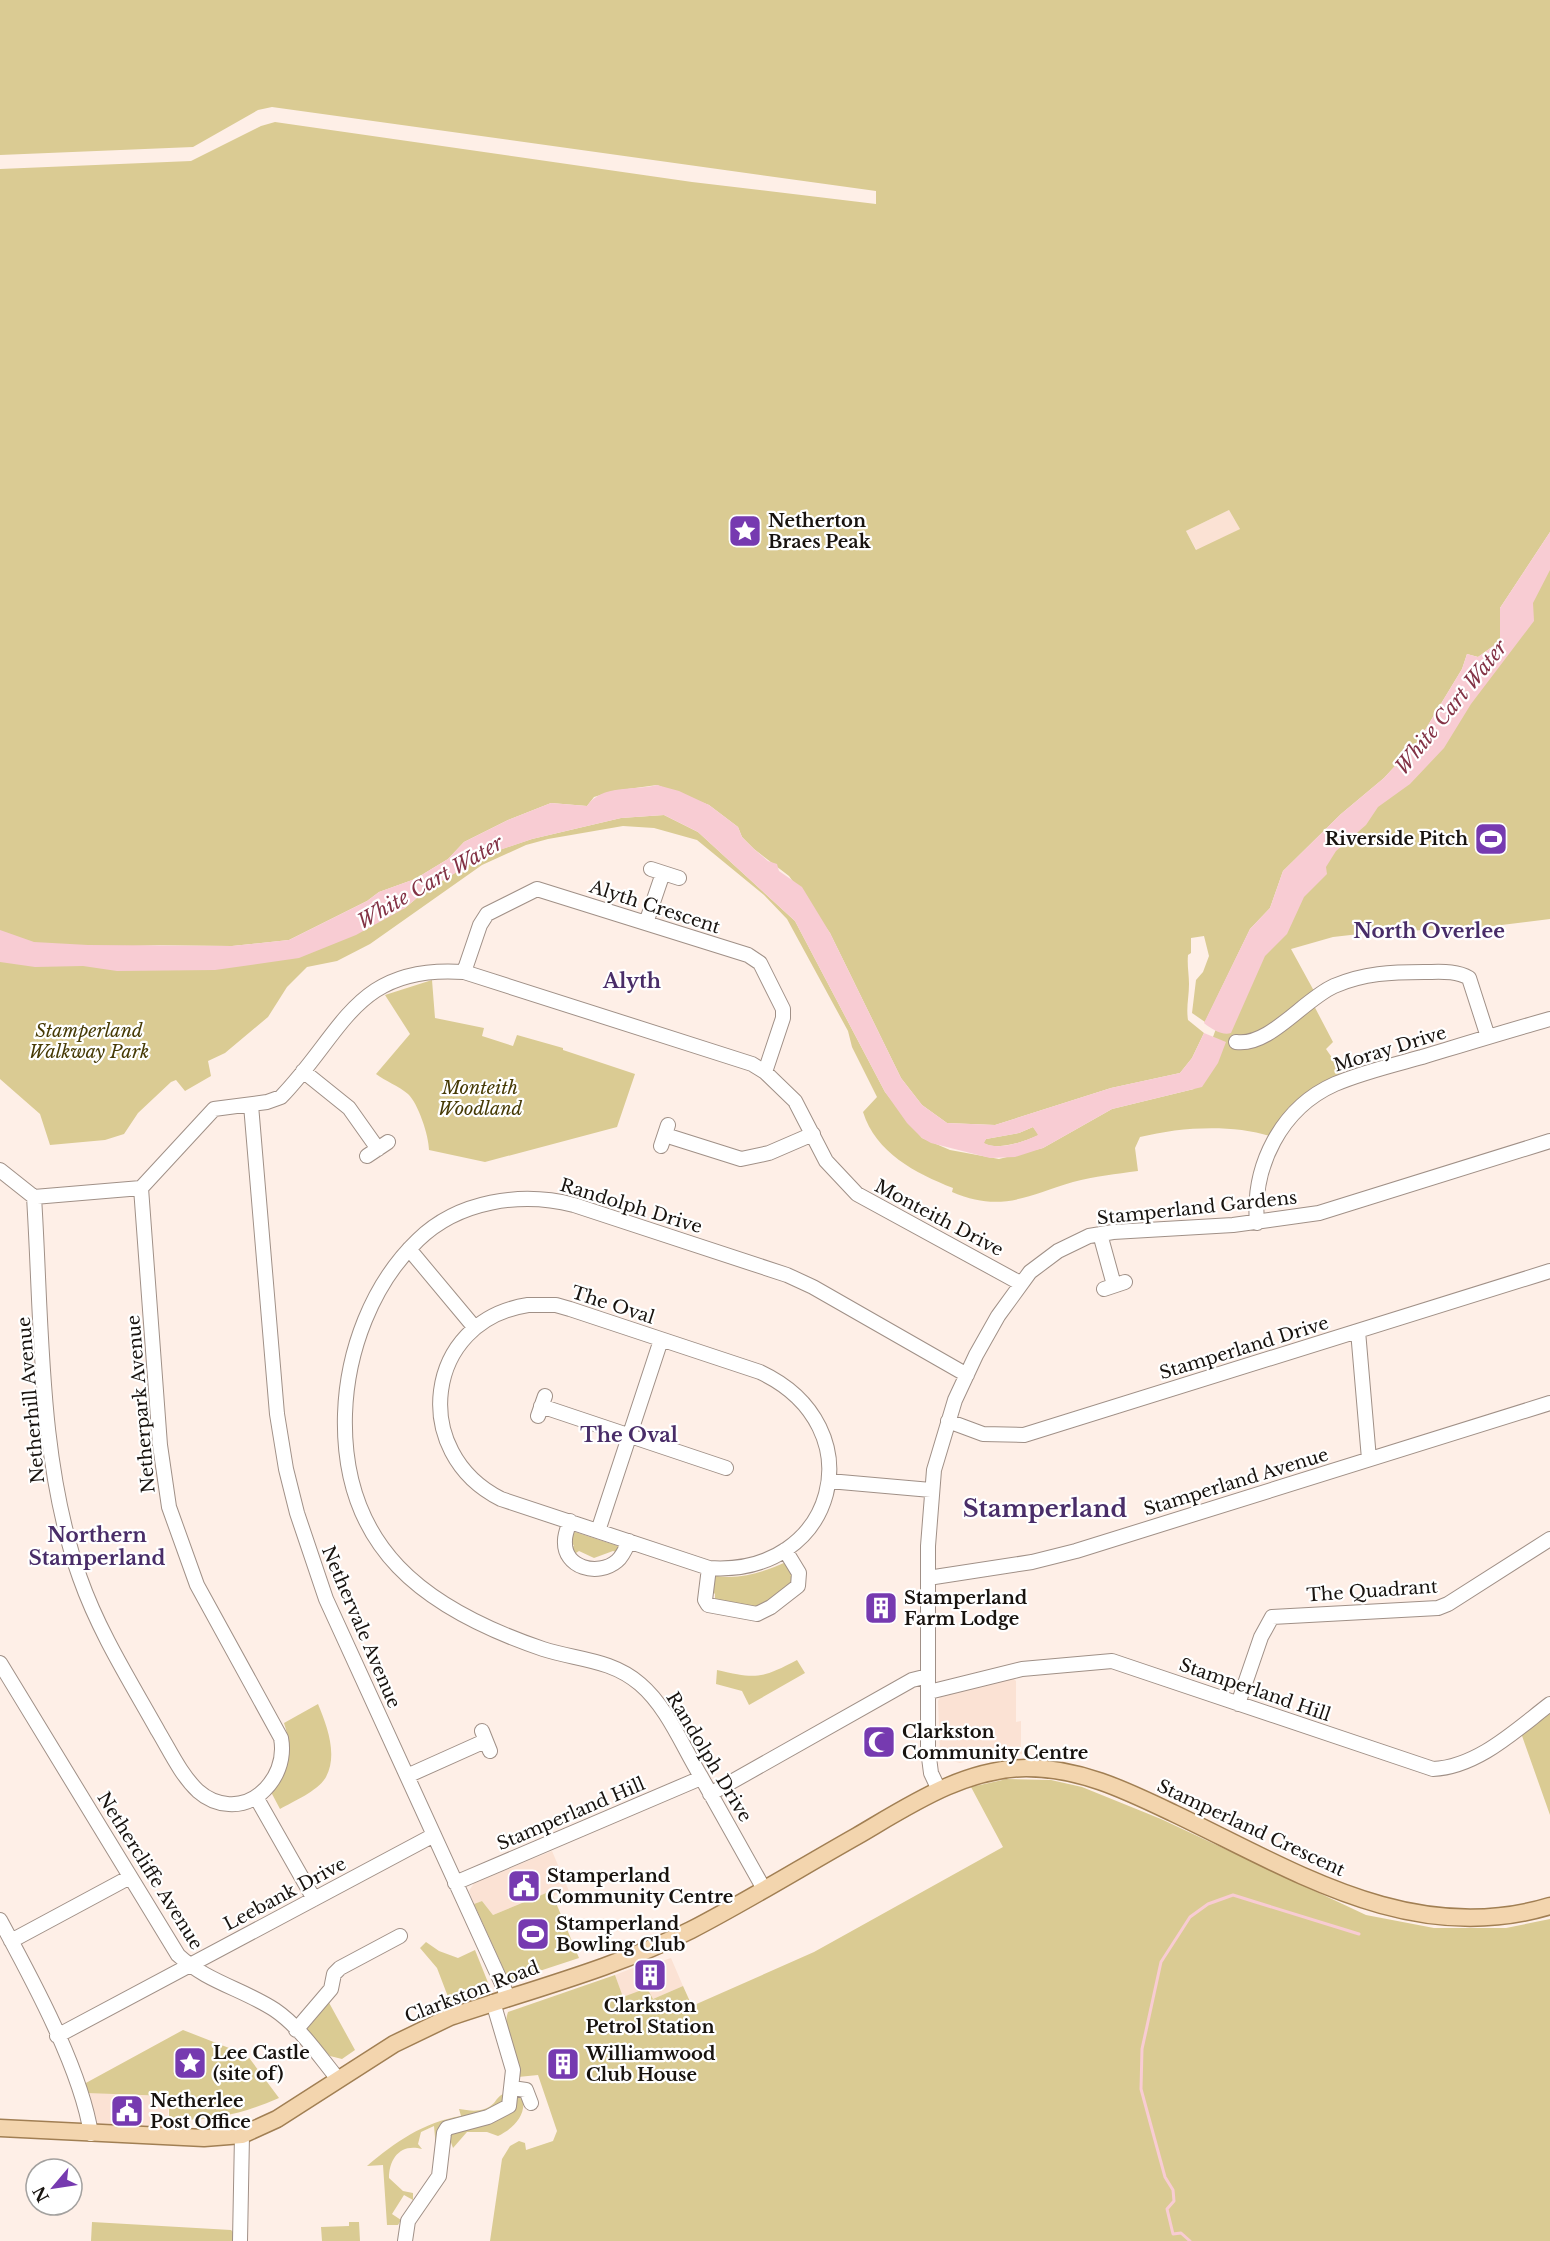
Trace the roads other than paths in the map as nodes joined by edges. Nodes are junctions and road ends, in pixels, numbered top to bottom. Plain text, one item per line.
1 (679, 878) dead end
2 (646, 923) junction
3 (465, 972) junction
4 (1550, 1019) edge
5 (1488, 1037) junction
6 (1236, 1042) dead end
7 (303, 1071) junction
8 (765, 1072) junction
9 (251, 1105) junction
10 (813, 1134) junction
11 (665, 1136) dead end
12 (1550, 1141) edge
13 (378, 1149) dead end
14 (0, 1170) edge
15 (141, 1188) junction
16 (34, 1197) junction
17 (1257, 1223) junction
18 (1100, 1234) junction
19 (409, 1249) junction
20 (1550, 1271) edge
21 (1020, 1283) junction
22 (1115, 1285) dead end
23 (475, 1328) junction
24 (1358, 1331) junction
25 (661, 1340) junction
26 (967, 1375) junction
27 (1550, 1403) edge
28 (541, 1406) dead end
29 (948, 1421) junction
30 (629, 1435) junction
31 (1369, 1459) junction
32 (726, 1467) dead end
33 (828, 1481) junction
34 (931, 1490) junction
35 (570, 1521) junction
36 (598, 1531) junction
37 (1550, 1539) edge
38 (629, 1541) junction
39 (785, 1550) junction
40 (709, 1568) junction
41 (928, 1578) junction
42 (0, 1663) edge
43 (928, 1676) junction
44 (929, 1692) junction
45 (1238, 1704) junction
46 (1550, 1704) edge
47 (486, 1741) dead end
48 (407, 1776) junction
49 (701, 1778) junction
50 (939, 1790) junction
51 (710, 1794) junction
52 (256, 1797) junction
53 (434, 1835) junction
54 (130, 1877) junction
55 (455, 1882) junction
56 (764, 1889) junction
57 (314, 1899) junction
58 (1550, 1906) edge
59 (0, 1920) edge
60 (400, 1936) dead end
61 (11, 1941) junction
62 (189, 1965) junction
63 (501, 2000) junction
64 (296, 2030) junction
65 (57, 2036) junction
66 (338, 2079) junction
67 (512, 2088) junction
68 (531, 2103) dead end
69 (0, 2128) edge
70 (91, 2134) junction
71 (242, 2135) junction
72 (240, 2241) edge
73 (405, 2241) edge

1 - 2 street
2 - 3 street, Alyth Crescent
2 - 8 street, Alyth Crescent
3 - 7 street, Monteith Drive
3 - 8 street, Monteith Drive
4 - 5 street, Moray Drive
5 - 6 street
5 - 17 street, Moray Drive
7 - 9 street, Monteith Drive
7 - 13 street
8 - 10 street, Monteith Drive
9 - 15 street, Monteith Drive
9 - 48 street, Nethervale Avenue
10 - 11 street
10 - 21 street, Monteith Drive
12 - 17 street, Stamperland Gardens
14 - 16 street
15 - 16 street
15 - 52 street, Netherpark Avenue
16 - 52 street, Netherhill Avenue
17 - 18 street, Stamperland Gardens
18 - 21 street, Stamperland Gardens
18 - 22 street
19 - 23 street
19 - 26 street, Randolph Drive
19 - 49 street, Randolph Drive
20 - 24 street, Stamperland Drive
21 - 26 street, Stamperland Gardens
23 - 25 street, The Oval
23 - 35 street, The Oval
24 - 29 street, Stamperland Drive
24 - 31 street
25 - 30 street
25 - 33 street, The Oval
26 - 29 street, Stamperland Gardens
27 - 31 street, Stamperland Avenue
28 - 30 street
29 - 34 street, Stamperland Gardens
30 - 32 street
30 - 36 street
31 - 41 street, Stamperland Avenue
33 - 34 street
33 - 39 street, The Oval
34 - 41 street, Stamperland Gardens
35 - 36 street, The Oval
35 - 38 street
36 - 38 street, The Oval
37 - 45 street, The Quadrant
38 - 40 street, The Oval
39 - 40 street, The Oval
39 - 40 street
41 - 43 street, Stamperland Gardens
42 - 54 street, Nethercliffe Avenue
43 - 44 street, Stamperland Gardens
43 - 51 street
44 - 45 street, Stamperland Hill
44 - 50 street, Stamperland Gardens
45 - 46 street, Stamperland Hill
47 - 48 street
48 - 53 street, Nethervale Avenue
49 - 51 street, Randolph Drive
49 - 55 street, Stamperland Hill
50 - 56 main road, Clarkston Road
50 - 58 main road, Stamperland Crescent
51 - 56 street, Randolph Drive
52 - 57 street
53 - 55 street, Nethervale Avenue
53 - 57 street, Leebank Drive
54 - 61 street
54 - 62 street, Nethercliffe Avenue
55 - 63 street, Nethervale Avenue
56 - 63 main road, Clarkston Road
57 - 62 street, Leebank Drive
59 - 61 street
60 - 64 street
61 - 65 street
62 - 64 street, Nethercliffe Avenue
62 - 65 street, Leebank Drive
63 - 66 main road, Clarkston Road
63 - 67 street, Nethervale Avenue
64 - 66 street, Nethercliffe Avenue
65 - 70 street
66 - 71 main road, Clarkston Road
67 - 68 street
67 - 73 street
69 - 70 main road, Clarkston Road
70 - 71 main road, Clarkston Road
71 - 72 street

